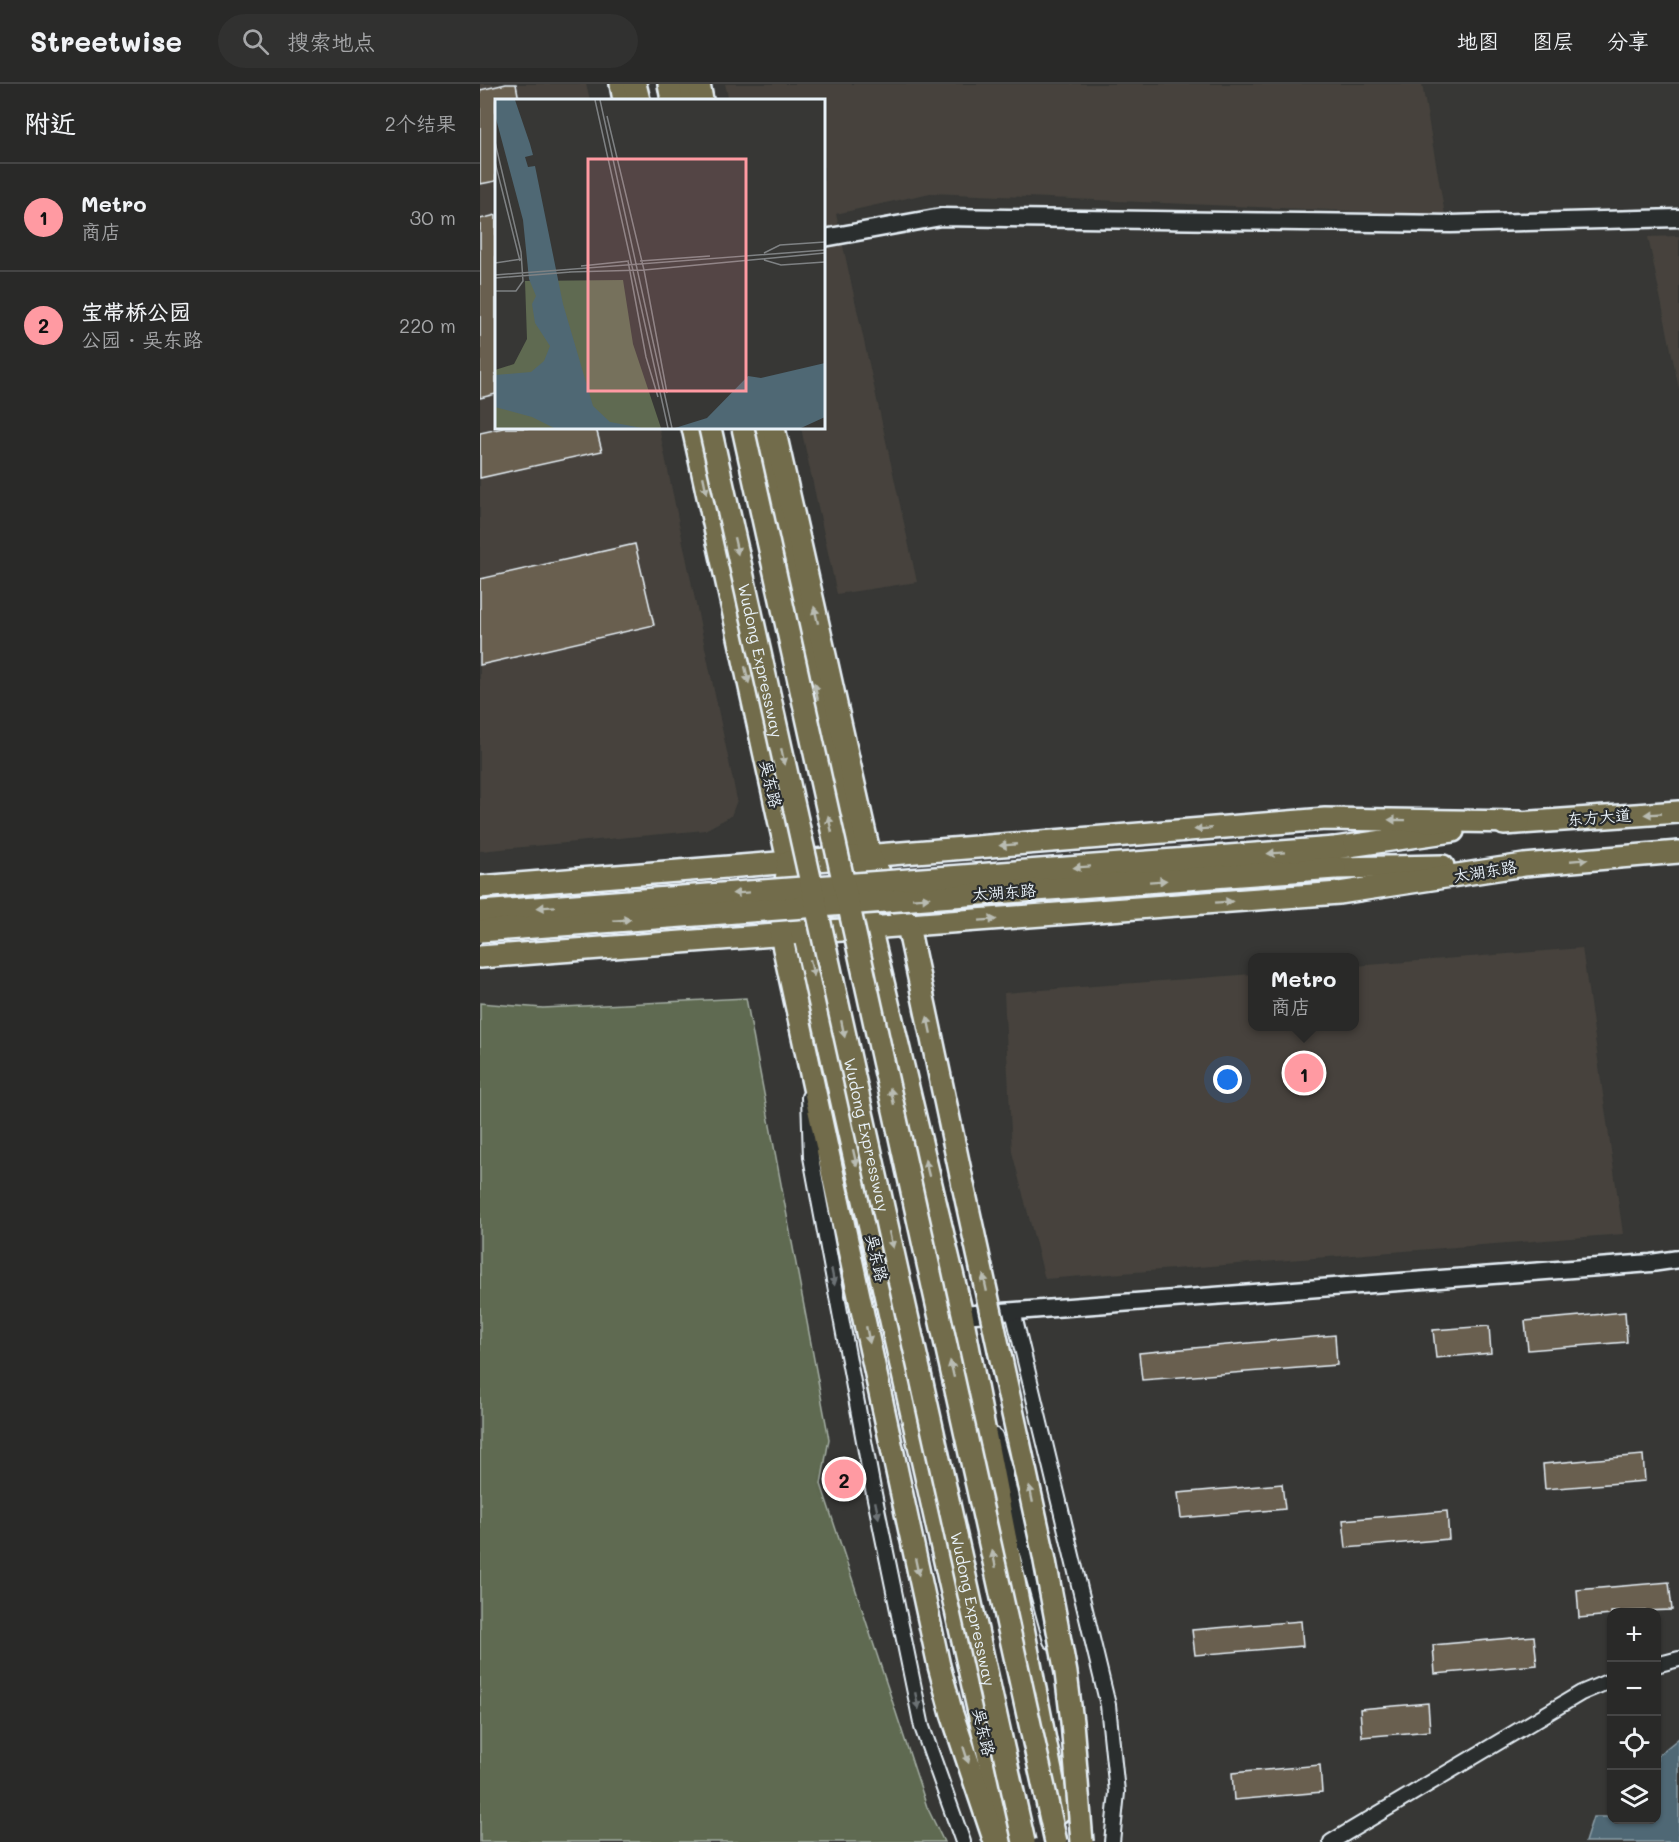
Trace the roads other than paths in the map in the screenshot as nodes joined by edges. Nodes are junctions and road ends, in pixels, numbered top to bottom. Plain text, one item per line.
1 (621, 84) edge
2 (635, 84) edge
3 (669, 84) edge
4 (685, 84) edge
5 (699, 84) edge
6 (624, 99) edge
7 (639, 99) edge
8 (672, 99) edge
9 (688, 99) edge
10 (702, 99) edge
11 (1679, 218) edge
12 (825, 238) edge
13 (693, 429) edge
14 (710, 429) edge
15 (743, 429) edge
16 (759, 429) edge
17 (774, 429) edge
18 (1679, 812) edge
19 (1519, 822) junction
20 (1679, 852) edge
21 (862, 857) junction
22 (1335, 858) junction
23 (788, 862) junction
24 (1524, 865) junction
25 (480, 887) edge
26 (480, 912) edge
27 (908, 926) junction
28 (870, 928) junction
29 (480, 931) edge
30 (804, 933) junction
31 (781, 934) junction
32 (480, 957) edge
33 (807, 1053) junction
34 (1679, 1259) edge
35 (1013, 1311) junction
36 (962, 1315) junction
37 (1679, 1659) edge
38 (1661, 1664) edge
39 (1607, 1682) edge
40 (963, 1842) edge
41 (994, 1842) edge
42 (1008, 1842) edge
43 (1024, 1842) edge
44 (1056, 1842) edge
45 (1065, 1842) edge
46 (1082, 1842) edge
47 (1094, 1842) edge
48 (1112, 1842) edge
49 (1331, 1842) edge

1 - 6 main road
2 - 7 main road
3 - 8 main road
4 - 9 main road
5 - 10 main road
11 - 12 street
13 -> 23 main road, 吴东路
14 -> 43 main road, Wudong Expressway, bridge
44 -> 15 main road, Wudong Expressway, bridge
21 -> 16 main road
21 -> 17 main road
18 -> 19 main road, 东方大道
19 -> 21 main road
19 - 22 main road, 太湖东路
24 -> 20 main road
21 - 23 main road
21 - 27 main road
21 - 28 main road
22 - 24 main road, 太湖东路
22 -> 26 main road, 太湖东路, bridge
29 -> 22 main road, 太湖东路, bridge
23 - 25 main road
23 - 30 main road, 吴东路
23 - 31 main road
27 -> 24 main road, 太湖东路
27 - 28 main road, 太湖东路
46 -> 27 main road, bridge
28 - 30 main road, 太湖东路
36 -> 28 main road
30 - 31 main road, 太湖东路
30 -> 42 main road, 吴东路
31 - 32 main road, 太湖东路
31 - 33 main road
33 -> 40 street
33 -> 41 main road
34 - 35 street
35 - 36 street
35 - 48 street
36 - 45 main road
36 - 47 street
37 - 38 street
39 - 49 street

